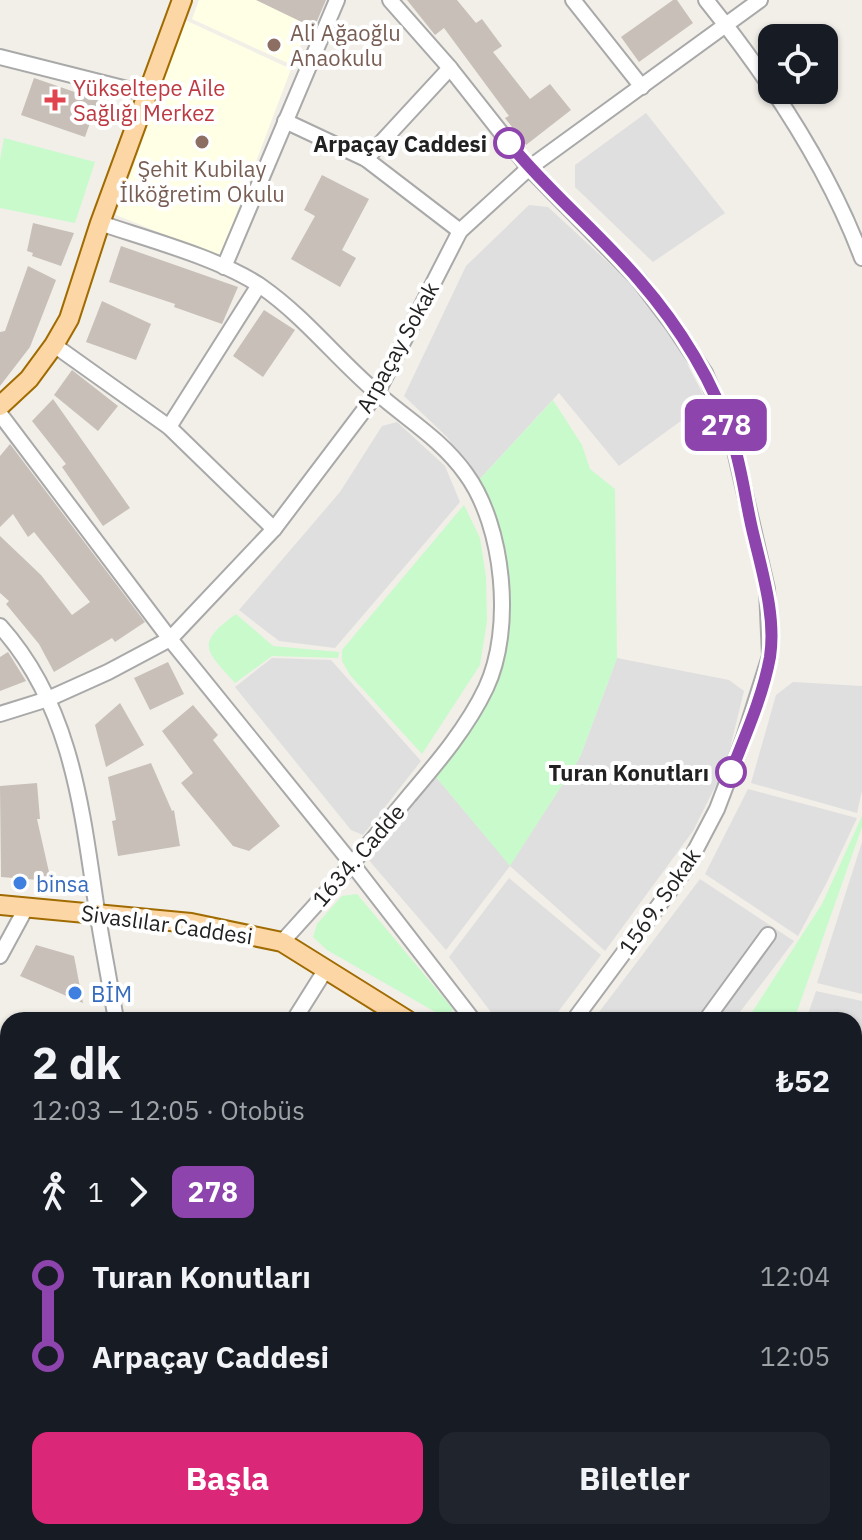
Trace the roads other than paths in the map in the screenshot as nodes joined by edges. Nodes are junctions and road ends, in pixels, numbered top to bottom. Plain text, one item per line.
1 (182, 0) edge
2 (337, 0) edge
3 (390, 0) edge
4 (573, 0) edge
5 (706, 0) edge
6 (760, 0) edge
7 (727, 26) junction
8 (0, 57) edge
9 (450, 68) junction
10 (642, 87) junction
11 (147, 94) junction
12 (285, 121) junction
13 (366, 159) junction
14 (529, 168) junction
15 (100, 223) junction
16 (460, 231) junction
17 (862, 258) edge
18 (224, 267) junction
19 (259, 285) junction
20 (54, 345) junction
21 (377, 393) junction
22 (0, 406) edge
23 (0, 414) edge
24 (169, 427) junction
25 (274, 529) junction
26 (0, 626) edge
27 (170, 639) junction
28 (48, 699) junction
29 (0, 714) edge
30 (353, 865) junction
31 (0, 905) edge
32 (26, 908) junction
33 (98, 913) junction
34 (768, 935) dead end
35 (282, 942) junction
36 (0, 956) edge
37 (326, 969) junction
38 (115, 1012) edge
39 (299, 1012) edge
40 (394, 1012) edge
41 (467, 1012) edge
42 (580, 1012) edge
43 (712, 1012) edge

1 - 11 main road
2 - 12 street
3 - 9 street, 1569. Sokak
4 - 10 street
5 - 7 street
6 - 7 street, Arpaçay Sokak
7 - 10 street, Arpaçay Sokak
7 - 17 street
8 - 11 street
9 - 13 street
9 - 14 street, 1569. Sokak
10 - 14 street, Arpaçay Sokak
11 - 15 main road
12 - 13 street
12 - 18 street
13 - 16 street
14 - 16 street, Arpaçay Sokak
14 - 42 street, 1569. Sokak
15 - 18 street, 1634. Cadde
15 - 20 main road
16 - 21 street, Arpaçay Sokak
18 - 19 street, 1634. Cadde
19 - 21 street, 1634. Cadde
19 - 24 street
20 - 22 main road
20 - 24 street
21 - 25 street, Arpaçay Sokak
21 - 30 street, 1634. Cadde
23 - 27 street
24 - 25 street
25 - 27 street, Arpaçay Sokak
26 - 28 street
27 - 28 street, Arpaçay Sokak
27 - 30 street
28 - 29 street, Arpaçay Sokak
28 - 33 street
30 - 35 street, 1634. Cadde
30 - 41 street
31 - 32 main road, Sivaslılar Caddesi
32 - 33 main road, Sivaslılar Caddesi
32 - 36 street
33 - 35 main road, Sivaslılar Caddesi
33 - 38 street
34 - 43 street
35 - 37 main road, Sivaslılar Caddesi
37 - 39 street
37 - 40 main road, Sivaslılar Caddesi

